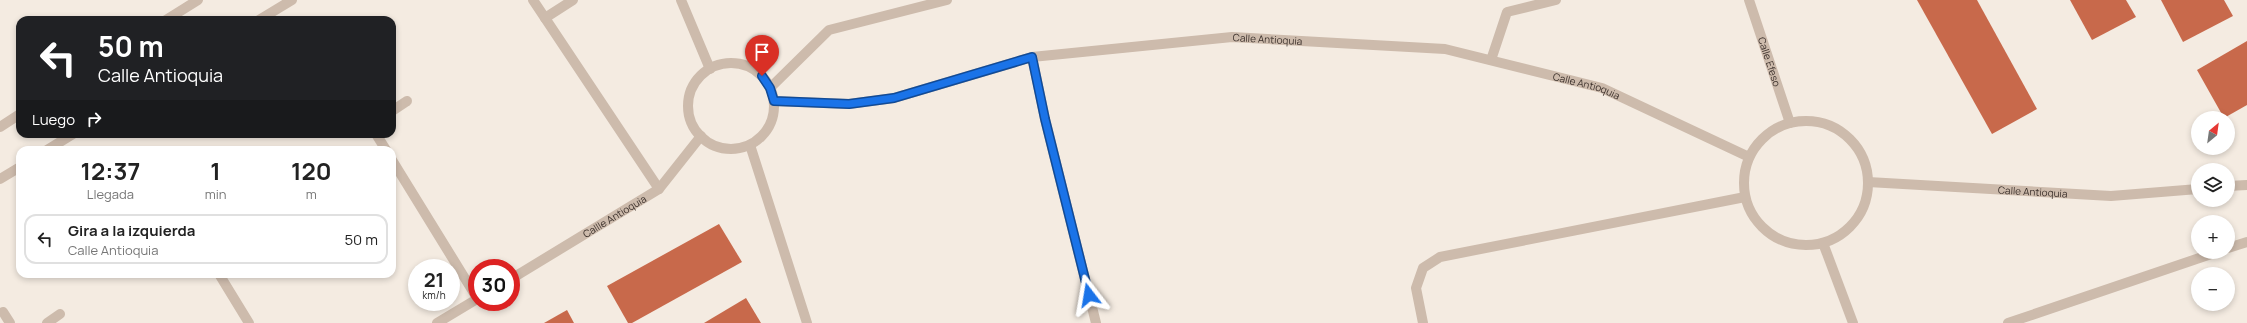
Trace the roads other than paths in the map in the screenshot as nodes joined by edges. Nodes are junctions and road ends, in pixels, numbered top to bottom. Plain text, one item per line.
1 (198, 0) edge
2 (292, 0) edge
3 (533, 0) edge
4 (574, 0) edge
5 (681, 0) edge
6 (947, 0) edge
7 (1556, 0) edge
8 (1750, 0) edge
9 (180, 16) edge
10 (266, 16) edge
11 (545, 18) junction
12 (1032, 57) junction
13 (1492, 60) junction
14 (710, 69) junction
15 (770, 88) junction
16 (407, 101) dead end
17 (774, 101) junction
18 (396, 108) edge
19 (16, 117) edge
20 (1790, 123) junction
21 (0, 127) edge
22 (700, 136) junction
23 (67, 138) edge
24 (750, 145) junction
25 (54, 146) edge
26 (1749, 157) junction
27 (396, 167) edge
28 (16, 169) edge
29 (0, 179) edge
30 (1868, 182) junction
31 (2247, 185) edge
32 (2235, 186) edge
33 (659, 189) junction
34 (2191, 190) edge
35 (1745, 197) junction
36 (2247, 242) edge
37 (1823, 243) junction
38 (2235, 246) edge
39 (2196, 259) edge
40 (520, 274) edge
41 (221, 278) edge
42 (468, 284) edge
43 (468, 304) edge
44 (3, 312) dead end
45 (60, 314) dead end
46 (10, 323) edge
47 (47, 323) edge
48 (249, 323) edge
49 (437, 323) edge
50 (807, 323) edge
51 (1096, 323) edge
52 (1423, 323) edge
53 (1853, 323) edge
54 (2008, 323) edge

1 - 9 street
2 - 10 street
3 - 11 street
4 - 11 street
5 - 14 street
6 - 15 street
7 - 13 street
8 - 20 street, Calle Efeso
11 - 33 street
12 - 13 street, Calle Antioquia
12 - 17 street, Calle Antioquia
12 - 51 street
13 - 26 street, Calle Antioquia
14 - 15 street
14 - 22 street
15 - 17 street
16 - 18 street
17 - 24 street
19 - 21 street
20 - 26 street
20 - 30 street
22 - 24 street
22 - 33 street, Callle Antioquia
23 - 25 street
24 - 50 street
26 - 35 street
27 - 42 street
28 - 29 street
30 - 34 street, Calle Antioquia
30 - 37 street
31 - 32 street
33 - 40 street, Callle Antioquia
35 - 37 street
35 - 52 street
36 - 38 street
37 - 53 street
39 - 54 street
41 - 48 street
43 - 49 street
44 - 46 street
45 - 47 street

